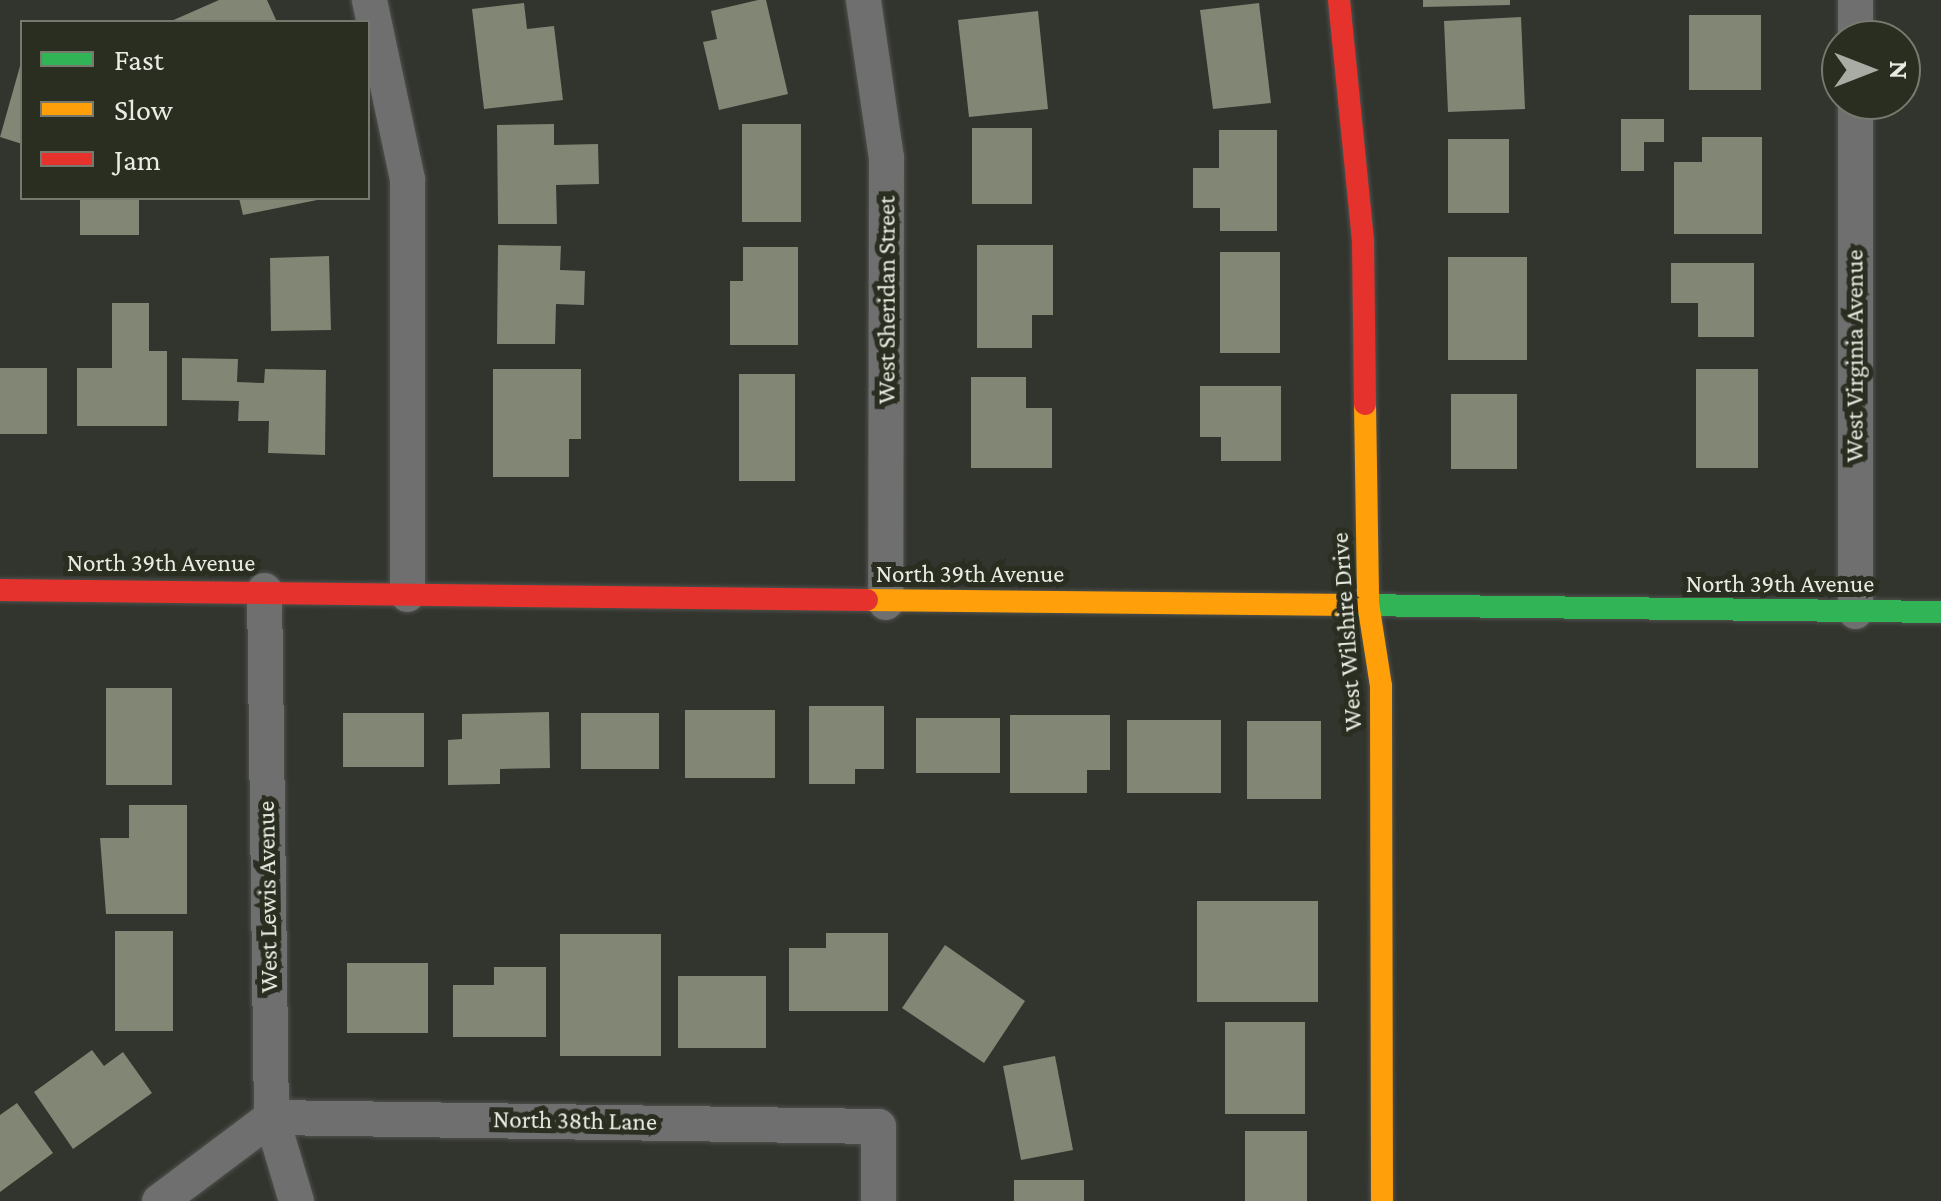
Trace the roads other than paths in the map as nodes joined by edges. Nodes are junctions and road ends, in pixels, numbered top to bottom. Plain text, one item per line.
1 (370, 0) edge
2 (863, 0) edge
3 (1340, 0) edge
4 (1855, 120) edge
5 (0, 590) edge
6 (264, 590) junction
7 (406, 594) junction
8 (885, 602) junction
9 (1368, 603) junction
10 (1855, 612) junction
11 (1941, 612) edge
12 (271, 1117) junction
13 (159, 1201) edge
14 (296, 1201) edge
15 (878, 1201) edge
16 (1382, 1201) edge

1 - 7 street
2 - 8 street, West Sheridan Street
3 - 9 street, West Wilshire Drive
4 - 10 street, West Virginia Avenue
5 - 6 street, North 39th Avenue
6 - 7 street, North 39th Avenue
6 - 12 street, West Lewis Avenue
7 - 8 street, North 39th Avenue
8 - 9 street, North 39th Avenue
9 - 10 street, North 39th Avenue
9 - 16 street, West Wilshire Drive
10 - 11 street, North 39th Avenue
12 - 13 street
12 - 14 street, West Lewis Avenue
12 - 15 street, North 38th Lane

